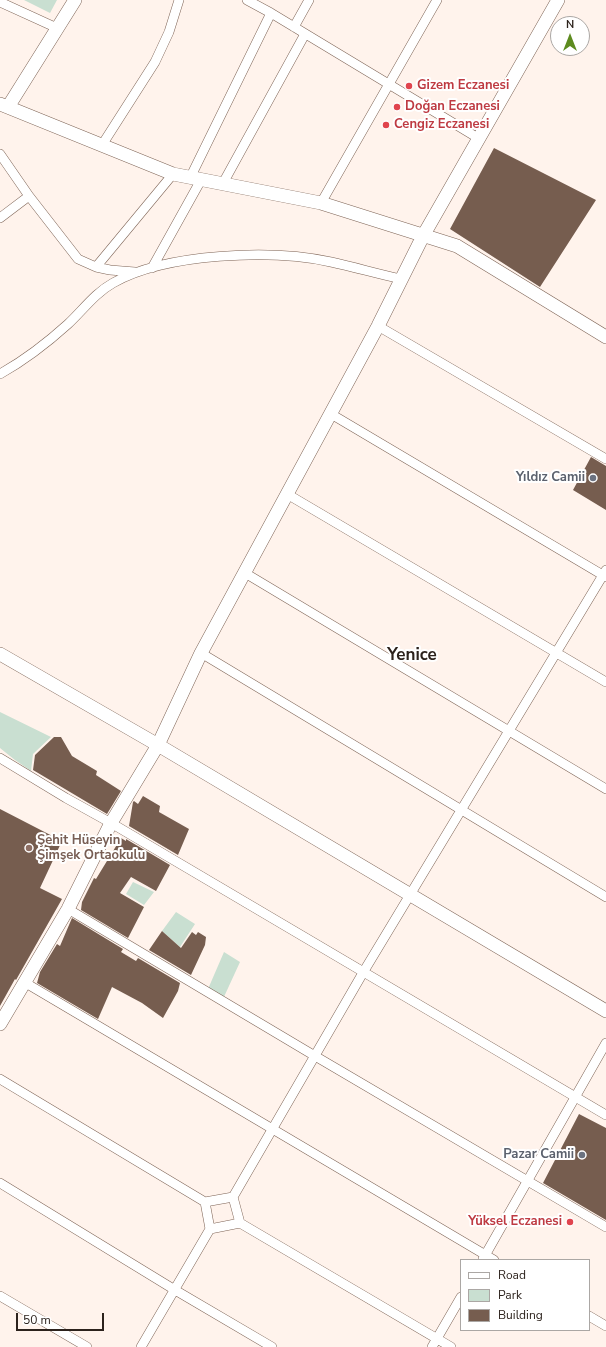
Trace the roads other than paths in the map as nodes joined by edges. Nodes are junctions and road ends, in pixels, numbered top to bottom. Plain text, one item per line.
1 (75, 0) edge
2 (179, 0) edge
3 (247, 0) edge
4 (309, 0) edge
5 (437, 0) edge
6 (558, 0) edge
7 (0, 2) edge
8 (262, 4) edge
9 (271, 13) junction
10 (294, 27) junction
11 (57, 28) junction
12 (305, 34) junction
13 (388, 84) junction
14 (4, 105) edge
15 (478, 138) junction
16 (102, 145) junction
17 (0, 154) edge
18 (173, 174) junction
19 (196, 179) junction
20 (222, 185) junction
21 (29, 196) junction
22 (321, 203) junction
23 (0, 218) edge
24 (423, 236) junction
25 (96, 267) junction
26 (152, 268) junction
27 (136, 272) junction
28 (401, 279) junction
29 (378, 326) junction
30 (606, 337) edge
31 (0, 374) edge
32 (331, 414) junction
33 (606, 459) edge
34 (287, 494) junction
35 (245, 573) junction
36 (605, 574) edge
37 (201, 653) junction
38 (556, 653) junction
39 (0, 654) edge
40 (606, 682) edge
41 (509, 730) junction
42 (158, 745) junction
43 (0, 758) edge
44 (606, 789) edge
45 (461, 810) junction
46 (111, 823) junction
47 (410, 895) junction
48 (606, 897) edge
49 (68, 909) junction
50 (364, 971) junction
51 (24, 982) junction
52 (606, 1011) edge
53 (0, 1024) edge
54 (606, 1043) edge
55 (315, 1056) junction
56 (0, 1079) edge
57 (575, 1097) junction
58 (606, 1115) edge
59 (272, 1129) junction
60 (527, 1181) junction
61 (0, 1183) edge
62 (233, 1197) junction
63 (205, 1202) junction
64 (240, 1222) junction
65 (606, 1228) edge
66 (210, 1229) junction
67 (484, 1257) edge
68 (175, 1290) junction
69 (0, 1296) edge
70 (460, 1299) edge
71 (590, 1317) edge
72 (606, 1326) edge
73 (435, 1343) edge
74 (87, 1347) edge
75 (141, 1347) edge
76 (272, 1347) edge
77 (451, 1347) edge

1 - 11 street
2 - 16 street
3 - 8 street
4 - 10 street
5 - 13 street
6 - 15 street
7 - 11 street
8 - 9 street
9 - 10 street
9 - 19 street
10 - 12 street
11 - 14 street
12 - 13 street
12 - 20 street
13 - 15 street
13 - 22 street
14 - 16 street
15 - 24 street
16 - 18 street
17 - 21 street
18 - 19 street
18 - 25 street
19 - 20 street
19 - 26 street
20 - 22 street
21 - 23 street
21 - 25 street
22 - 24 street
24 - 28 street
24 - 30 street
25 - 27 street
26 - 27 street
26 - 28 street
27 - 31 street
28 - 29 street
29 - 32 street
29 - 33 street
32 - 34 street
32 - 36 street
34 - 35 street
34 - 38 street
35 - 37 street
35 - 41 street
36 - 38 street
37 - 42 street
37 - 45 street
38 - 40 street
38 - 41 street
39 - 42 street
41 - 44 street
41 - 45 street
42 - 46 street
42 - 47 street
43 - 46 street
45 - 47 street
45 - 48 street
46 - 49 street
46 - 50 street
47 - 50 street
47 - 52 street
49 - 51 street
49 - 55 street
50 - 55 street
50 - 57 street
51 - 53 street
51 - 59 street
54 - 57 street
55 - 59 street
55 - 60 street
56 - 63 street
57 - 58 street
57 - 60 street
59 - 62 street
59 - 67 street
60 - 65 street
60 - 67 street
61 - 68 street
62 - 63 street
62 - 64 street
63 - 66 street
64 - 66 street
64 - 73 street
66 - 68 street
68 - 75 street
68 - 76 street
69 - 74 street
70 - 73 street
71 - 72 street
73 - 77 street

